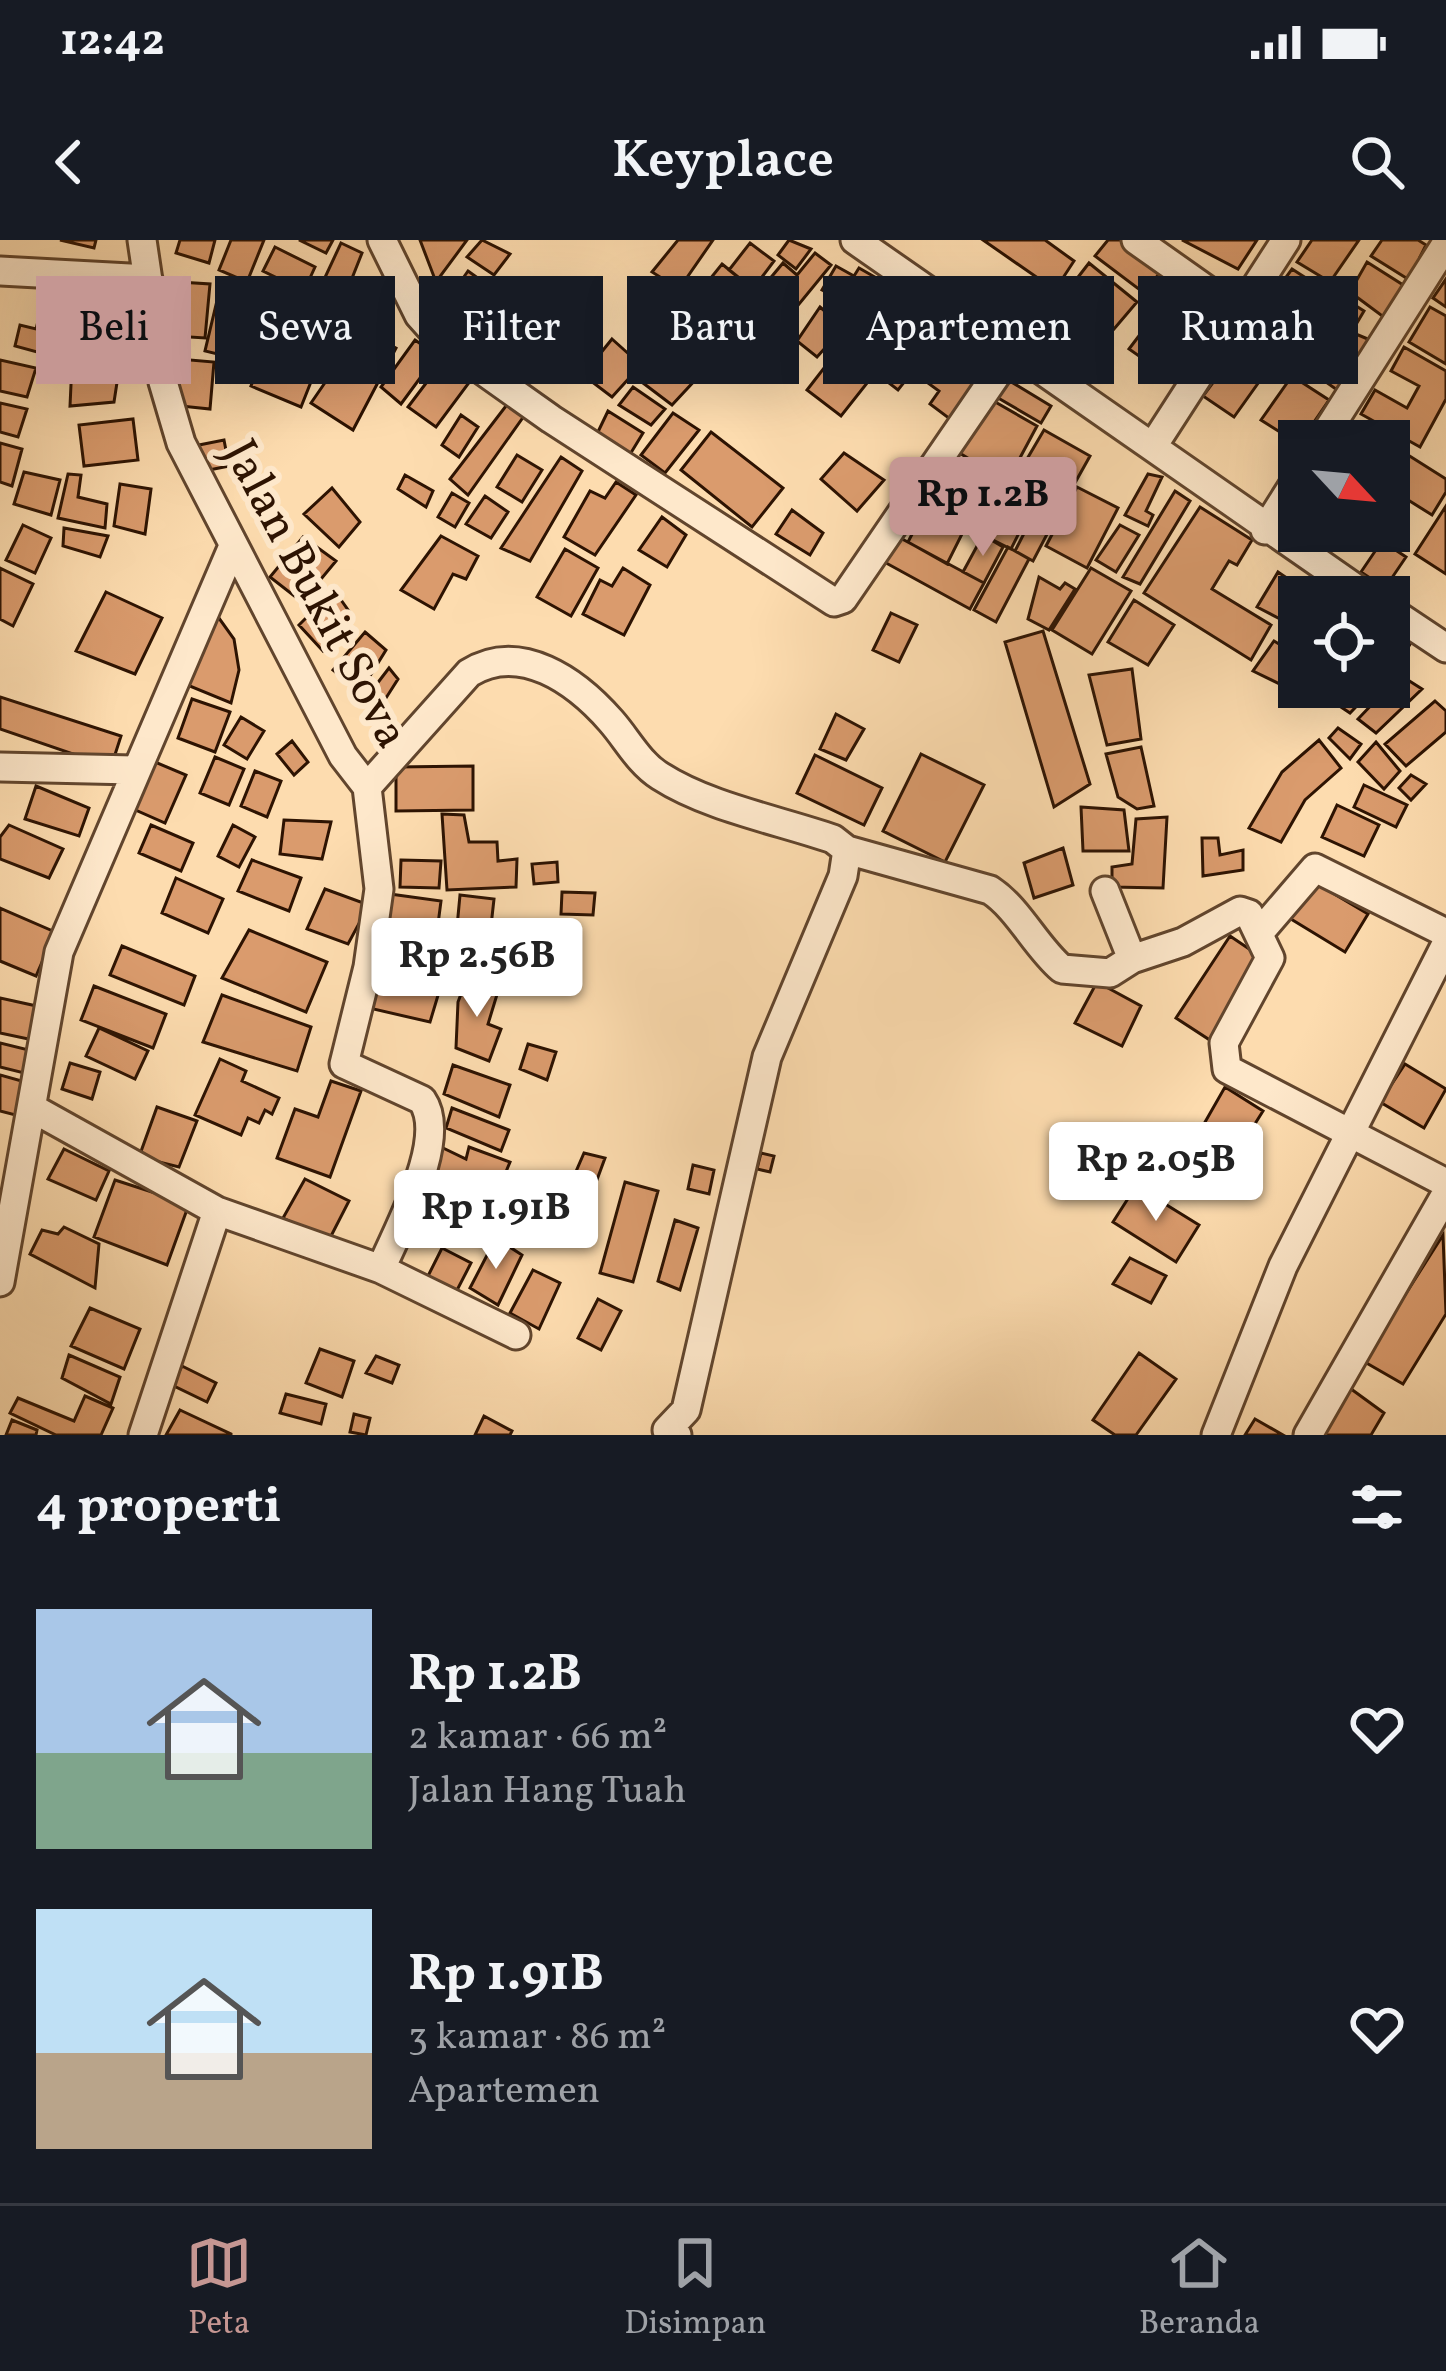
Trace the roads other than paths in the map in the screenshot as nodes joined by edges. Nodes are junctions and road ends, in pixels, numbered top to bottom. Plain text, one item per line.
1 (142, 240) edge
2 (382, 240) edge
3 (854, 240) edge
4 (1136, 240) edge
5 (1286, 240) edge
6 (1446, 244) edge
7 (0, 271) edge
8 (92, 276) edge
9 (148, 276) edge
10 (907, 276) edge
11 (1187, 276) edge
12 (1262, 276) edge
13 (164, 384) edge
14 (990, 384) edge
15 (1064, 384) edge
16 (1192, 384) edge
17 (1334, 420) edge
18 (1153, 446) junction
19 (1278, 509) edge
20 (1265, 530) junction
21 (233, 547) junction
22 (1336, 576) edge
23 (1410, 624) edge
24 (1446, 648) edge
25 (0, 767) edge
26 (134, 770) junction
27 (367, 787) junction
28 (847, 850) junction
29 (1105, 891) dead end
30 (1260, 932) junction
31 (1446, 933) edge
32 (1446, 944) edge
33 (1132, 959) junction
34 (32, 1108) junction
35 (1353, 1131) junction
36 (13, 1137) edge
37 (1446, 1183) edge
38 (1446, 1194) edge
39 (217, 1211) junction
40 (382, 1269) junction
41 (0, 1282) edge
42 (516, 1335) dead end
43 (143, 1435) edge
44 (677, 1435) edge
45 (1216, 1435) edge
46 (1308, 1435) edge

1 - 9 street, Jalan Bukit Sova
2 - 14 street
3 - 10 street
4 - 11 street
5 - 12 street
6 - 17 street
7 - 8 street
13 - 21 street, Jalan Bukit Sova
15 - 18 street
16 - 18 street
18 - 20 street
19 - 20 street
20 - 22 street
21 - 26 street
21 - 27 street, Jalan Bukit Sova
23 - 24 street
25 - 26 street
26 - 34 street
27 - 28 street
27 - 40 street, Jalan Bukit Sova
28 - 33 street
28 - 44 street
29 - 33 street
30 - 31 street
30 - 33 street
30 - 35 street
32 - 35 street
34 - 36 street
34 - 39 street
35 - 37 street
35 - 45 street
36 - 41 street
38 - 46 street
39 - 40 street
39 - 43 street
40 - 42 street

